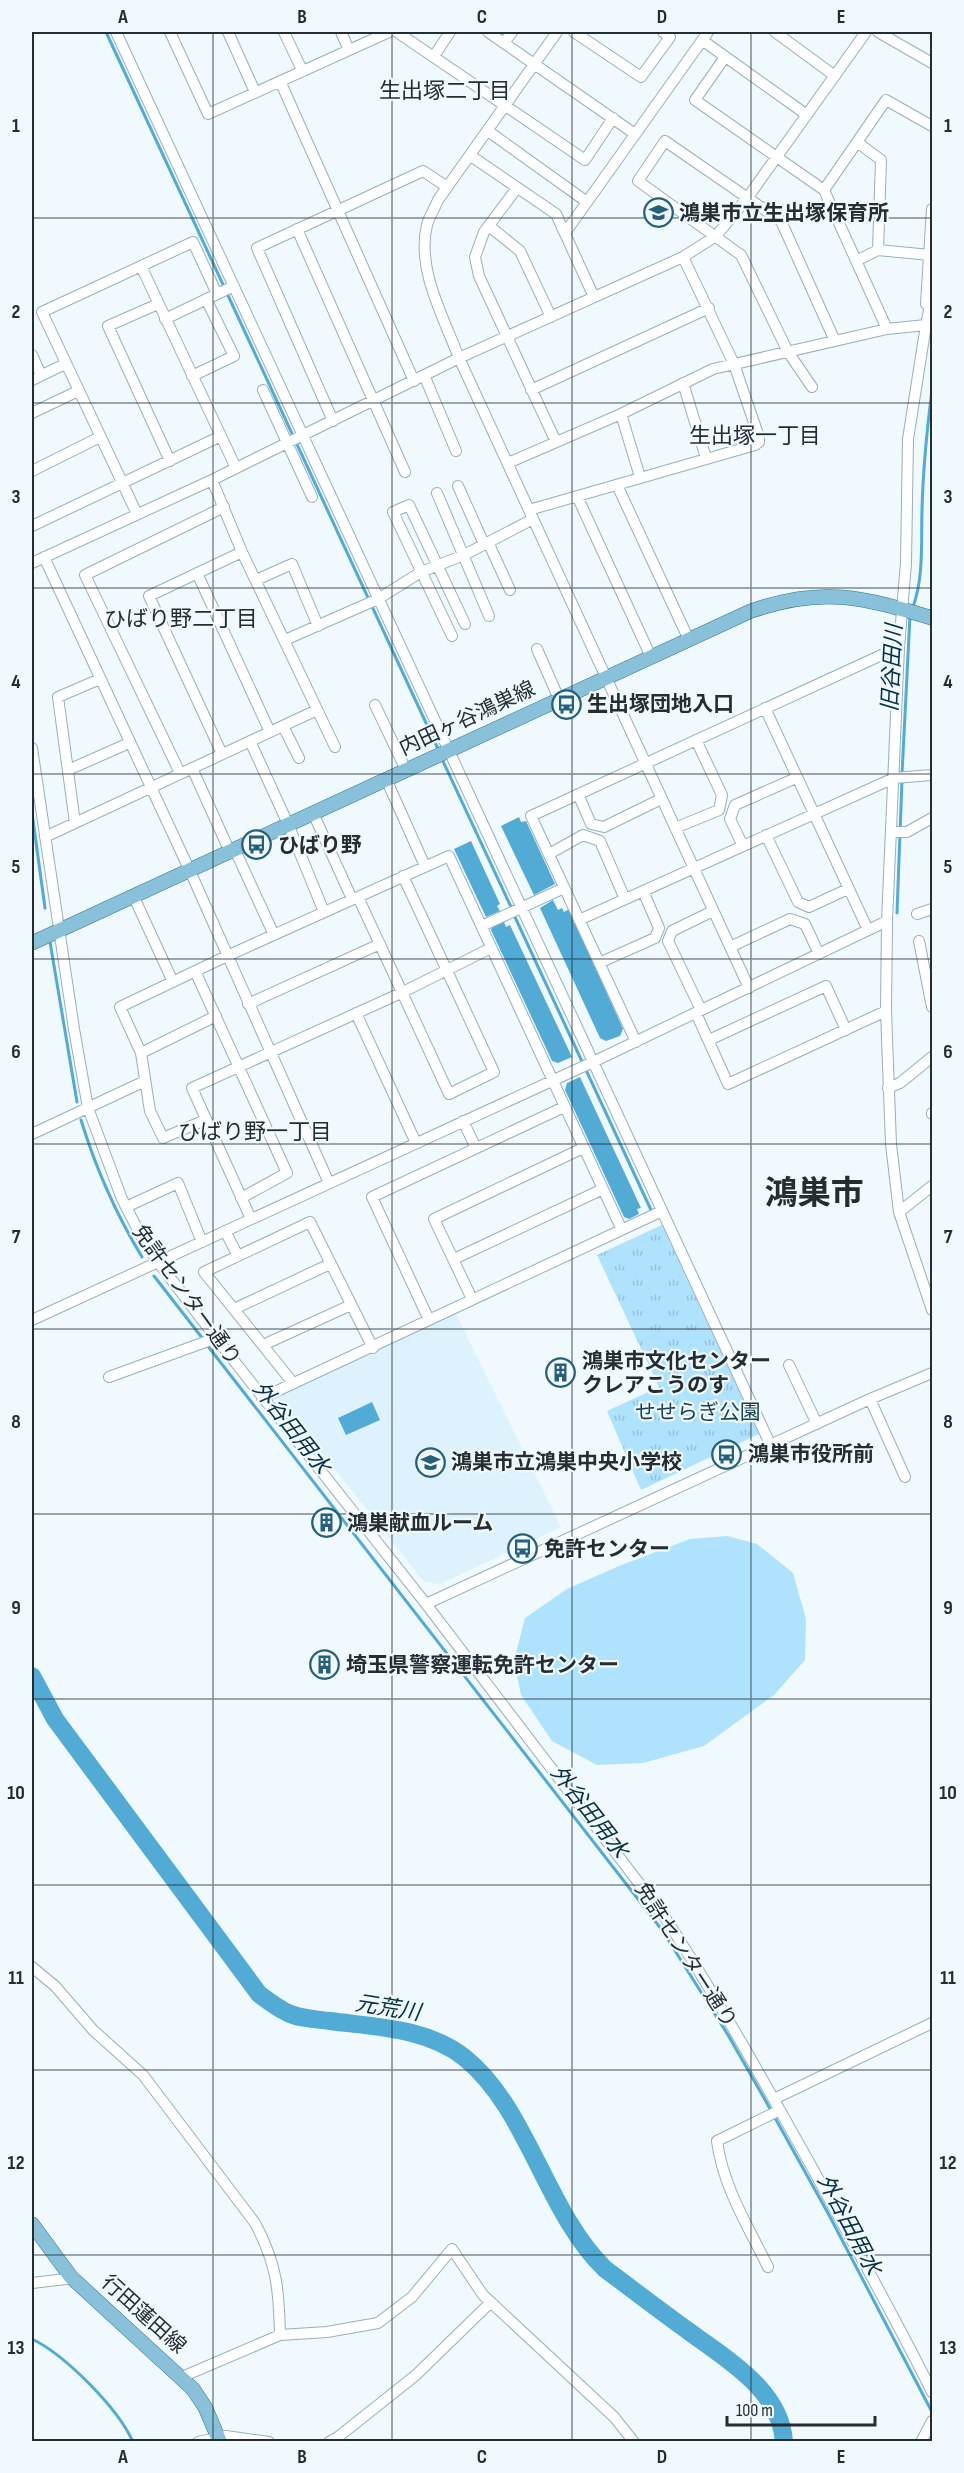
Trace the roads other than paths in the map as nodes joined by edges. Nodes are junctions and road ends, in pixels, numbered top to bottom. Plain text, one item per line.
1 (116, 32) edge
2 (170, 32) edge
3 (228, 32) edge
4 (284, 32) edge
5 (340, 32) edge
6 (389, 32) edge
7 (397, 32) edge
8 (450, 32) edge
9 (488, 32) edge
10 (512, 32) edge
11 (557, 32) edge
12 (574, 32) edge
13 (775, 32) edge
14 (866, 32) edge
15 (878, 32) edge
16 (669, 33) edge
17 (705, 35) edge
18 (504, 43) junction
19 (349, 50) junction
20 (434, 56) junction
21 (725, 57) junction
22 (933, 63) edge
23 (534, 64) junction
24 (302, 70) junction
25 (835, 76) junction
26 (280, 81) junction
27 (255, 92) junction
28 (505, 104) junction
29 (807, 115) junction
30 (613, 118) junction
31 (933, 126) edge
32 (488, 130) junction
33 (635, 134) junction
34 (857, 142) junction
35 (471, 156) junction
36 (778, 157) junction
37 (447, 187) junction
38 (518, 188) junction
39 (824, 190) junction
40 (748, 197) junction
41 (587, 202) junction
42 (933, 209) edge
43 (337, 210) junction
44 (489, 226) junction
45 (297, 229) junction
46 (565, 233) junction
47 (716, 236) junction
48 (878, 250) junction
49 (930, 255) junction
50 (683, 257) junction
51 (856, 261) junction
52 (141, 266) junction
53 (234, 286) junction
54 (211, 296) junction
55 (933, 296) edge
56 (594, 297) junction
57 (158, 304) junction
58 (709, 308) junction
59 (551, 317) junction
60 (165, 318) junction
61 (926, 325) junction
62 (887, 329) junction
63 (506, 337) junction
64 (836, 341) junction
65 (788, 352) junction
66 (32, 355) edge
67 (459, 358) junction
68 (65, 364) junction
69 (734, 364) junction
70 (424, 375) junction
71 (192, 376) junction
72 (36, 377) edge
73 (414, 381) junction
74 (683, 383) junction
75 (812, 387) dead end
76 (263, 390) dead end
77 (531, 390) junction
78 (78, 391) junction
79 (375, 400) junction
80 (32, 413) edge
81 (621, 414) junction
82 (333, 421) junction
83 (303, 435) junction
84 (221, 436) junction
85 (100, 437) junction
86 (556, 442) junction
87 (287, 443) junction
88 (456, 451) dead end
89 (706, 458) junction
90 (170, 460) junction
91 (508, 463) junction
92 (236, 468) junction
93 (32, 471) edge
94 (405, 472) dead end
95 (640, 477) junction
96 (212, 480) junction
97 (123, 483) junction
98 (617, 485) junction
99 (458, 486) dead end
100 (437, 493) dead end
101 (577, 496) junction
102 (312, 497) dead end
103 (224, 507) junction
104 (137, 514) junction
105 (531, 515) junction
106 (32, 526) edge
107 (486, 543) junction
108 (242, 552) junction
109 (464, 555) junction
110 (44, 557) junction
111 (32, 563) edge
112 (437, 564) junction
113 (422, 572) junction
114 (197, 573) junction
115 (256, 580) junction
116 (510, 590) dead end
117 (378, 598) junction
118 (902, 609) junction
119 (489, 616) dead end
120 (933, 618) edge
121 (465, 624) dead end
122 (318, 626) junction
123 (452, 636) dead end
124 (285, 640) junction
125 (689, 640) junction
126 (899, 647) junction
127 (537, 649) dead end
128 (651, 657) junction
129 (607, 677) junction
130 (100, 679) junction
131 (560, 699) junction
132 (375, 705) dead end
133 (765, 708) junction
134 (317, 710) junction
135 (283, 726) junction
136 (270, 732) junction
137 (696, 740) junction
138 (250, 741) junction
139 (129, 743) junction
140 (335, 747) dead end
141 (449, 750) junction
142 (32, 754) edge
143 (222, 754) junction
144 (299, 758) dead end
145 (646, 763) junction
146 (192, 768) junction
147 (68, 770) junction
148 (406, 770) junction
149 (180, 773) junction
150 (933, 775) edge
151 (796, 778) junction
152 (894, 778) junction
153 (386, 779) junction
154 (149, 787) junction
155 (578, 794) junction
156 (661, 799) junction
157 (313, 813) junction
158 (813, 814) junction
159 (933, 818) edge
160 (75, 823) junction
161 (288, 824) junction
162 (675, 828) junction
163 (892, 832) junction
164 (766, 835) junction
165 (45, 837) junction
166 (743, 846) junction
167 (232, 851) junction
168 (549, 854) junction
169 (425, 866) junction
170 (692, 868) junction
171 (190, 871) junction
172 (403, 876) junction
173 (564, 888) junction
174 (848, 889) junction
175 (643, 891) junction
176 (133, 896) junction
177 (355, 898) junction
178 (625, 899) junction
179 (522, 908) junction
180 (933, 909) edge
181 (713, 911) junction
182 (324, 912) junction
183 (917, 914) dead end
184 (579, 920) junction
185 (887, 921) junction
186 (482, 926) junction
187 (59, 930) junction
188 (868, 930) junction
189 (274, 934) junction
190 (918, 941) dead end
191 (32, 943) edge
192 (380, 944) junction
193 (730, 947) junction
194 (491, 948) junction
195 (819, 954) junction
196 (226, 956) junction
197 (599, 963) junction
198 (446, 970) junction
199 (195, 971) junction
200 (173, 982) junction
201 (748, 988) junction
202 (401, 993) junction
203 (248, 1004) junction
204 (933, 1007) edge
205 (886, 1011) junction
206 (699, 1012) junction
207 (356, 1013) junction
208 (216, 1016) junction
209 (846, 1030) junction
210 (709, 1040) junction
211 (636, 1042) junction
212 (271, 1052) junction
213 (141, 1053) junction
214 (933, 1057) edge
215 (593, 1062) junction
216 (239, 1067) junction
217 (552, 1080) junction
218 (145, 1081) junction
219 (888, 1088) junction
220 (564, 1107) junction
221 (88, 1108) junction
222 (205, 1120) junction
223 (463, 1121) junction
224 (32, 1134) edge
225 (416, 1143) junction
226 (476, 1148) junction
227 (583, 1148) junction
228 (329, 1183) junction
229 (933, 1186) edge
230 (603, 1189) junction
231 (241, 1198) junction
232 (126, 1208) junction
233 (662, 1211) junction
234 (899, 1212) junction
235 (251, 1219) junction
236 (621, 1228) junction
237 (225, 1231) junction
238 (202, 1242) junction
239 (238, 1256) junction
240 (454, 1259) junction
241 (158, 1262) junction
242 (330, 1264) junction
243 (472, 1299) junction
244 (351, 1305) junction
245 (234, 1309) junction
246 (933, 1310) edge
247 (32, 1320) edge
248 (429, 1320) junction
249 (216, 1338) junction
250 (263, 1345) junction
251 (373, 1348) junction
252 (789, 1365) dead end
253 (933, 1373) edge
254 (109, 1377) dead end
255 (293, 1383) junction
256 (262, 1398) junction
257 (870, 1399) junction
258 (817, 1424) junction
259 (771, 1446) junction
260 (905, 1477) dead end
261 (426, 1604) junction
262 (32, 1967) edge
263 (933, 2023) edge
264 (774, 2099) junction
265 (780, 2110) junction
266 (32, 2224) edge
267 (768, 2267) dead end
268 (71, 2277) junction
269 (32, 2283) edge
270 (491, 2301) junction
271 (280, 2335) junction
272 (182, 2377) junction
273 (933, 2392) edge
274 (933, 2421) edge
275 (219, 2439) edge
276 (198, 2442) edge
277 (269, 2442) edge
278 (329, 2442) edge
279 (634, 2442) edge
280 (921, 2442) edge

1 - 53 street
2 - 27 street
3 - 27 street
4 - 24 street
5 - 19 street
6 - 19 street
7 - 20 street
8 - 20 street
9 - 18 street
10 - 18 street
11 - 23 street
12 - 16 street
13 - 25 street
14 - 25 street
15 - 22 street
17 - 21 street
17 - 33 street
18 - 23 street
19 - 24 street
20 - 28 street
21 - 29 street
21 - 36 street
23 - 28 street
23 - 30 street
24 - 26 street
25 - 29 street
26 - 27 street
26 - 43 street
28 - 30 street
28 - 32 street
29 - 36 street
30 - 33 street
31 - 34 street
32 - 35 street
32 - 41 street
33 - 41 street
34 - 39 street
34 - 48 street
35 - 37 street
35 - 38 street
36 - 39 street
36 - 40 street
37 - 43 street
37 - 67 street
38 - 44 street
38 - 46 street
39 - 51 street
40 - 47 street
40 - 47 street
40 - 64 street
41 - 46 street
42 - 49 street
43 - 45 street
43 - 73 street
44 - 59 street
44 - 63 street
45 - 79 street
45 - 82 street
46 - 56 street
47 - 50 street
47 - 65 street
48 - 49 street
48 - 51 street
49 - 61 street
50 - 56 street
50 - 58 street
51 - 62 street
52 - 54 street
52 - 57 street
52 - 68 street
53 - 54 street
53 - 83 street
54 - 60 street
54 - 71 street
55 - 61 street
56 - 59 street
57 - 60 street
57 - 90 street
58 - 69 street
58 - 77 street
59 - 63 street
60 - 71 street
61 - 62 street
61 - 118 street
62 - 64 street
63 - 67 street
63 - 77 street
64 - 65 street
65 - 69 street
65 - 75 street
66 - 72 street
67 - 70 street
67 - 91 street
68 - 72 street
68 - 78 street
69 - 74 street
69 - 89 street
70 - 73 street
70 - 88 street
71 - 84 street
73 - 79 street
74 - 81 street
74 - 89 street
76 - 87 street
77 - 86 street
78 - 80 street
78 - 85 street
79 - 82 street
79 - 94 street
81 - 86 street
81 - 95 street
82 - 83 street
83 - 87 street
83 - 117 street
84 - 90 street
84 - 92 street
85 - 93 street
85 - 97 street
86 - 91 street
87 - 92 street
87 - 102 street
89 - 95 street
90 - 97 street
91 - 105 street
92 - 96 street
95 - 98 street
96 - 103 street
96 - 104 street
97 - 104 street
97 - 106 street
98 - 101 street
98 - 125 street
99 - 107 street
100 - 109 street
101 - 105 street
101 - 128 street
103 - 108 street
103 - 149 street
104 - 110 street
105 - 107 street
105 - 129 street
107 - 109 street
107 - 116 street
108 - 114 street
108 - 115 street
109 - 112 street
109 - 119 street
110 - 111 street
110 - 130 street
112 - 113 street
112 - 113 street
112 - 121 street
113 - 117 street
113 - 123 street
114 - 136 street
114 - 143 street
115 - 122 street
115 - 124 street
117 - 122 street
117 - 141 street
118 - 120 main road, 内田ヶ谷鴻巣線
118 - 125 main road, 内田ヶ谷鴻巣線
118 - 126 street
122 - 124 street
124 - 134 street
125 - 128 main road, 内田ヶ谷鴻巣線
126 - 133 street
126 - 152 street
127 - 131 street
128 - 129 main road, 内田ヶ谷鴻巣線
129 - 131 main road, 内田ヶ谷鴻巣線
129 - 145 street
130 - 139 street
130 - 147 street
131 - 141 main road, 内田ヶ谷鴻巣線
132 - 148 street
133 - 137 street
133 - 151 street
134 - 135 street
134 - 140 street
135 - 136 street
135 - 144 street
136 - 138 street
137 - 145 street
137 - 162 street
138 - 143 street
138 - 161 street
139 - 147 street
139 - 154 street
141 - 148 main road, 内田ヶ谷鴻巣線
141 - 179 street
142 - 165 street, 免許センター通り
143 - 146 street
145 - 155 street
145 - 156 street
146 - 149 street
146 - 167 street
147 - 160 street
148 - 153 main road, 内田ヶ谷鴻巣線
149 - 154 street
150 - 152 street
151 - 158 street
151 - 166 street
152 - 158 street
152 - 163 street
153 - 157 main road, 内田ヶ谷鴻巣線
153 - 169 street
154 - 160 street
154 - 171 street
155 - 156 street
155 - 168 street
156 - 162 street
157 - 161 main road, 内田ヶ谷鴻巣線
157 - 177 street
158 - 164 street
158 - 174 street
159 - 163 street
160 - 165 street
161 - 167 main road, 内田ヶ谷鴻巣線
161 - 182 street
162 - 170 street
163 - 185 street
164 - 166 street
164 - 174 street
165 - 187 street, 免許センター通り
166 - 170 street
167 - 171 main road, 内田ヶ谷鴻巣線
167 - 189 street
168 - 173 street
168 - 178 street
169 - 172 street
169 - 186 street
170 - 175 street
170 - 181 street
171 - 176 main road, 内田ヶ谷鴻巣線
171 - 196 street
172 - 177 street
172 - 198 street
173 - 179 street
173 - 184 street
174 - 188 street
175 - 178 street
175 - 197 street
176 - 187 main road, 内田ヶ谷鴻巣線
176 - 200 street
177 - 182 street
177 - 192 street
178 - 184 street
179 - 186 street
179 - 215 street
180 - 183 street
181 - 193 street
181 - 206 street
182 - 189 street
184 - 197 street
185 - 188 street
185 - 205 street
186 - 194 street
187 - 191 main road, 内田ヶ谷鴻巣線
187 - 221 street, 免許センター通り
188 - 195 street
189 - 196 street
190 - 204 street
192 - 202 street
192 - 203 street
193 - 195 street
193 - 201 street
194 - 198 street
194 - 217 street
195 - 201 street
196 - 199 street
196 - 203 street
197 - 211 street
198 - 202 street
198 - 202 street
199 - 200 street
199 - 208 street
200 - 213 street
201 - 206 street
202 - 207 street
203 - 212 street
205 - 209 street
205 - 219 street
206 - 210 street
206 - 211 street
207 - 212 street
207 - 225 street
208 - 213 street
208 - 216 street
209 - 210 street
209 - 210 street
211 - 215 street
212 - 216 street
212 - 228 street
213 - 218 street
214 - 219 street
215 - 217 street
215 - 233 street
216 - 222 street
216 - 231 street
217 - 220 street
217 - 223 street
218 - 221 street
218 - 222 street
219 - 234 street
220 - 226 street
220 - 227 street
221 - 224 street
221 - 232 street, 免許センター通り
222 - 231 street
223 - 225 street
223 - 226 street
225 - 228 street
226 - 248 street
227 - 230 street
227 - 240 street
228 - 235 street
229 - 234 street
230 - 236 street
230 - 240 street
231 - 235 street
232 - 238 street
232 - 241 street, 免許センター通り
233 - 236 street
233 - 259 street
234 - 246 street
235 - 237 street
236 - 243 street
237 - 238 street
237 - 239 street
238 - 241 street
239 - 242 street
239 - 245 street
240 - 243 street
241 - 247 street
241 - 249 street, 免許センター通り
242 - 244 street
242 - 245 street
243 - 248 street
244 - 250 street
244 - 251 street
245 - 250 street
248 - 251 street
249 - 254 street
249 - 256 street, 免許センター通り
250 - 255 street
251 - 255 street
252 - 258 street
253 - 257 street
255 - 256 street
256 - 261 street, 免許センター通り
257 - 258 street
257 - 260 street
258 - 259 street
259 - 261 street
261 - 264 street, 免許センター通り
262 - 271 street
263 - 264 street
264 - 265 street, 免許センター通り
265 - 267 street
265 - 273 street, 免許センター通り
266 - 268 main road, 行田蓮田線
268 - 269 street
268 - 272 main road, 行田蓮田線
270 - 271 street
270 - 278 street
270 - 279 street
271 - 272 street
272 - 275 main road, 行田蓮田線
274 - 280 street
275 - 276 street
275 - 277 street

